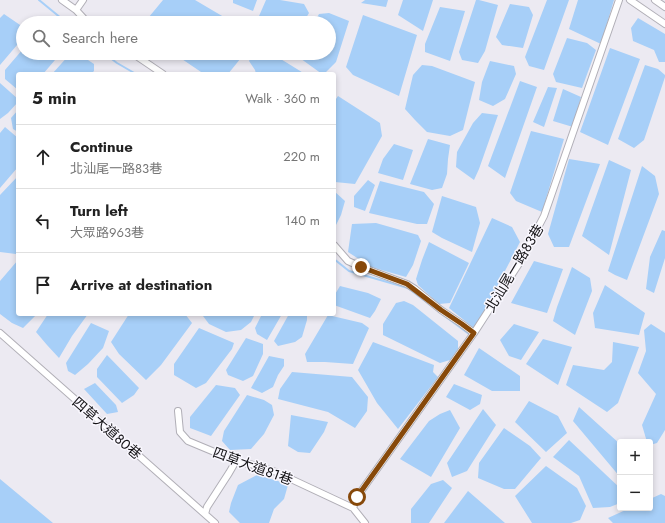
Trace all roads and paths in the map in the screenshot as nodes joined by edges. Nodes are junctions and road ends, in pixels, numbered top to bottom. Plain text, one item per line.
1 (62, 0) edge
2 (83, 0) edge
3 (619, 0) edge
4 (630, 0) edge
5 (655, 0) edge
6 (665, 7) edge
7 (76, 10) junction
8 (82, 16) edge
9 (665, 24) edge
10 (142, 60) edge
11 (160, 72) edge
12 (336, 247) edge
13 (474, 333) junction
14 (0, 334) edge
15 (178, 411) dead end
16 (236, 461) junction
17 (354, 508) junction
18 (205, 514) junction
19 (215, 523) edge
20 (365, 523) edge

1 - 7 street
2 - 7 street
3 - 13 street, 北汕尾一路83巷
4 - 9 street
5 - 6 street
7 - 8 street
10 - 11 street
12 - 13 street
13 - 17 street, 北汕尾一路83巷
14 - 18 street, 四草大道80巷
15 - 16 street, 四草大道81巷
16 - 17 street, 四草大道81巷
16 - 18 street
17 - 20 street, 四草大道81巷
18 - 19 street, 四草大道80巷

